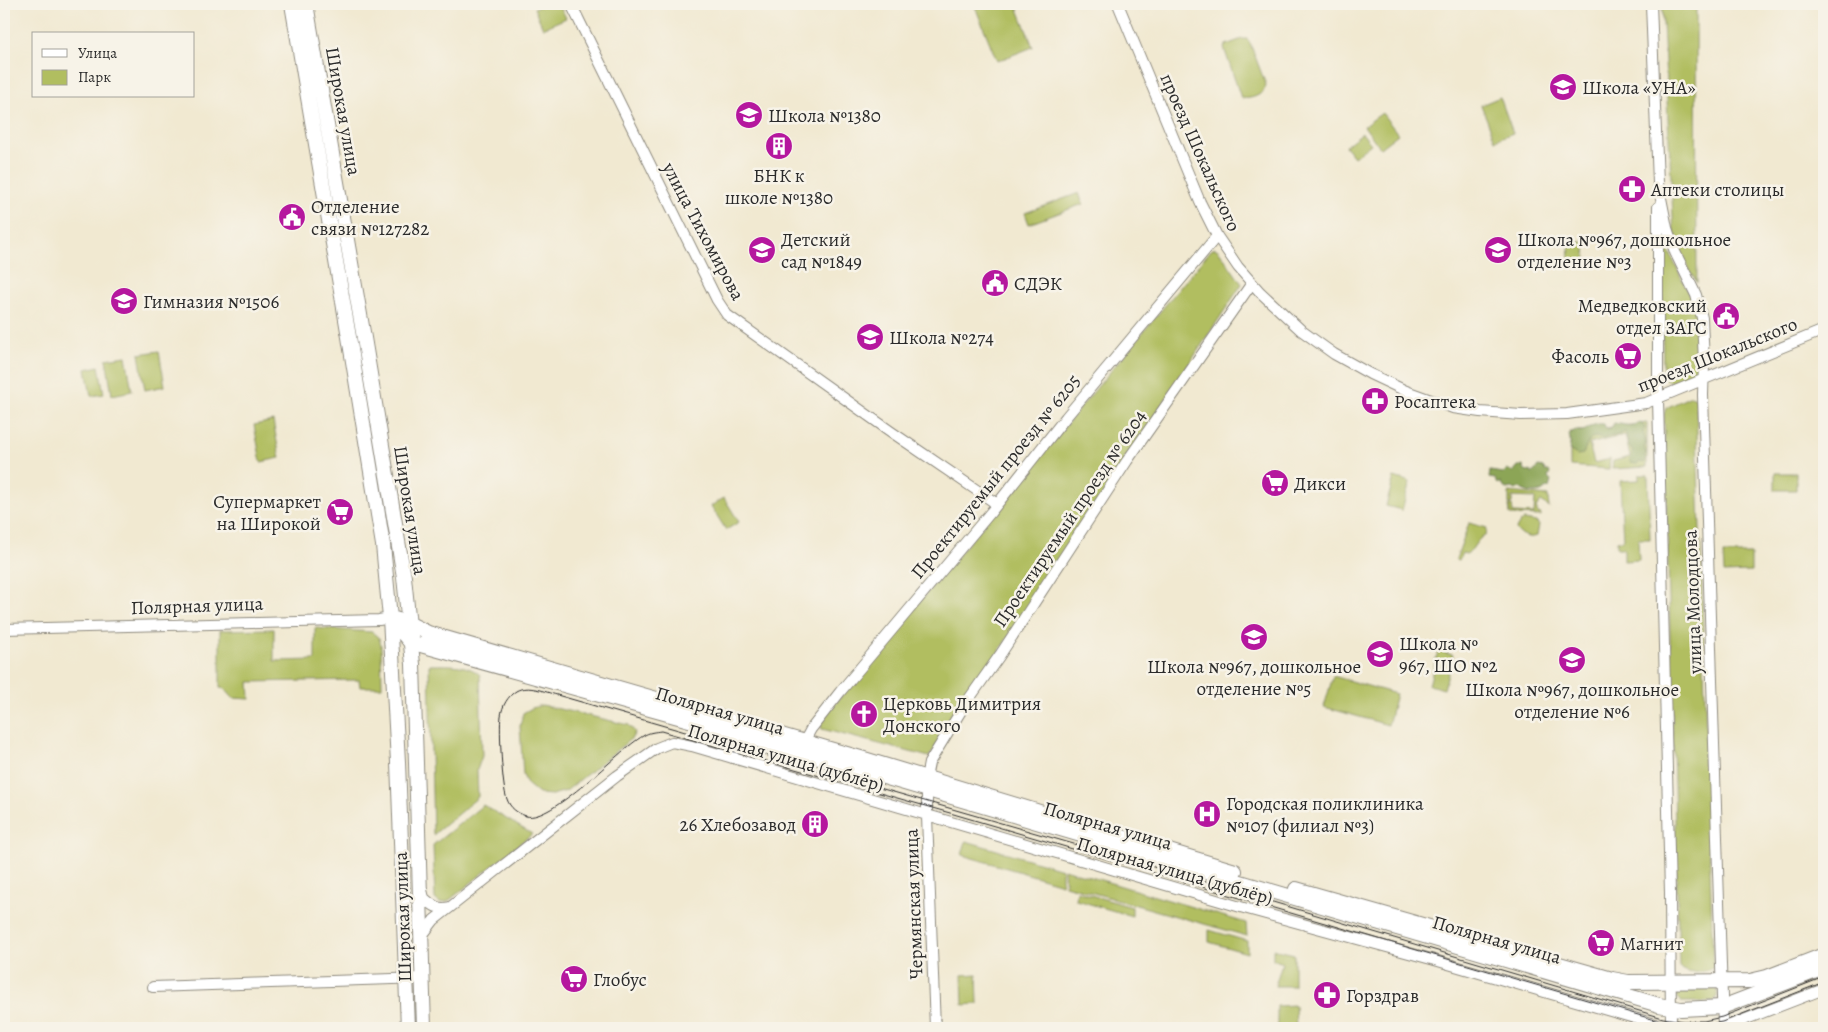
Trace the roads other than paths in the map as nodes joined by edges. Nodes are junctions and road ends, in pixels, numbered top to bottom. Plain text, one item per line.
1 (292, 4) edge
2 (306, 4) edge
3 (571, 4) edge
4 (1118, 4) edge
5 (1651, 4) edge
6 (1658, 183) junction
7 (330, 184) junction
8 (338, 227) junction
9 (1217, 236) junction
10 (1674, 252) junction
11 (1658, 253) junction
12 (1252, 283) junction
13 (1824, 330) edge
14 (1703, 380) junction
15 (1658, 399) junction
16 (997, 504) junction
17 (390, 618) junction
18 (408, 624) junction
19 (4, 629) edge
20 (410, 642) junction
21 (738, 735) junction
22 (804, 742) junction
23 (732, 758) junction
24 (927, 784) junction
25 (928, 816) junction
26 (420, 877) junction
27 (451, 907) junction
28 (421, 937) junction
29 (1824, 955) edge
30 (1824, 968) edge
31 (406, 978) junction
32 (422, 978) junction
33 (1721, 980) junction
34 (1671, 982) junction
35 (154, 987) dead end
36 (1824, 989) edge
37 (1722, 1007) junction
38 (1671, 1008) junction
39 (408, 1028) edge
40 (424, 1028) edge
41 (935, 1028) edge
42 (1670, 1028) edge
43 (1723, 1028) edge

1 - 7 main road, Широкая улица
2 - 7 main road, Широкая улица
3 - 16 street, улица Тихомирова
4 - 9 street, проезд Шокальского
5 - 6 street, улица Молодцова
6 - 10 street, улица Молодцова
6 - 11 street, улица Молодцова
7 - 8 main road, Широкая улица
8 - 17 main road, Широкая улица
8 - 18 main road, Широкая улица
9 - 12 street, проезд Шокальского
9 - 16 street, Проектируемый проезд № 6205
10 - 11 street
10 - 14 street, улица Молодцова
11 - 15 street, улица Молодцова
12 - 15 street, проезд Шокальского
12 - 24 street, Проектируемый проезд № 6204
13 - 14 street, проезд Шокальского
14 - 15 street, проезд Шокальского
14 - 33 street, улица Молодцова
15 - 34 street, улица Молодцова
16 - 22 street, Проектируемый проезд № 6205
17 - 18 main road, Полярная улица
17 - 19 street, Полярная улица
17 - 20 main road
17 - 31 main road, Широкая улица
18 - 20 main road, Широкая улица
18 - 22 main road, Полярная улица
20 - 21 main road, Полярная улица
20 - 26 main road, Широкая улица
21 - 23 street
21 - 24 main road, Полярная улица
22 - 24 main road, Полярная улица
23 - 25 street, Полярная улица (дублёр)
23 - 27 street, Полярная улица (дублёр)
24 - 25 street, Чермянская улица
24 - 34 main road, Полярная улица
24 - 38 main road, Полярная улица
25 - 41 street, Чермянская улица
25 - 42 street, Полярная улица (дублёр)
26 - 27 street
26 - 28 main road, Широкая улица
27 - 28 street
28 - 32 main road, Широкая улица
29 - 33 main road, Полярная улица
30 - 37 main road, Полярная улица
31 - 32 street
31 - 35 street
31 - 39 main road, Широкая улица
32 - 40 main road, Широкая улица
33 - 34 main road, Полярная улица
33 - 37 street, улица Молодцова
34 - 38 street, улица Молодцова
36 - 43 street
37 - 38 main road, Полярная улица
37 - 43 street, улица Молодцова
38 - 42 street, улица Молодцова

